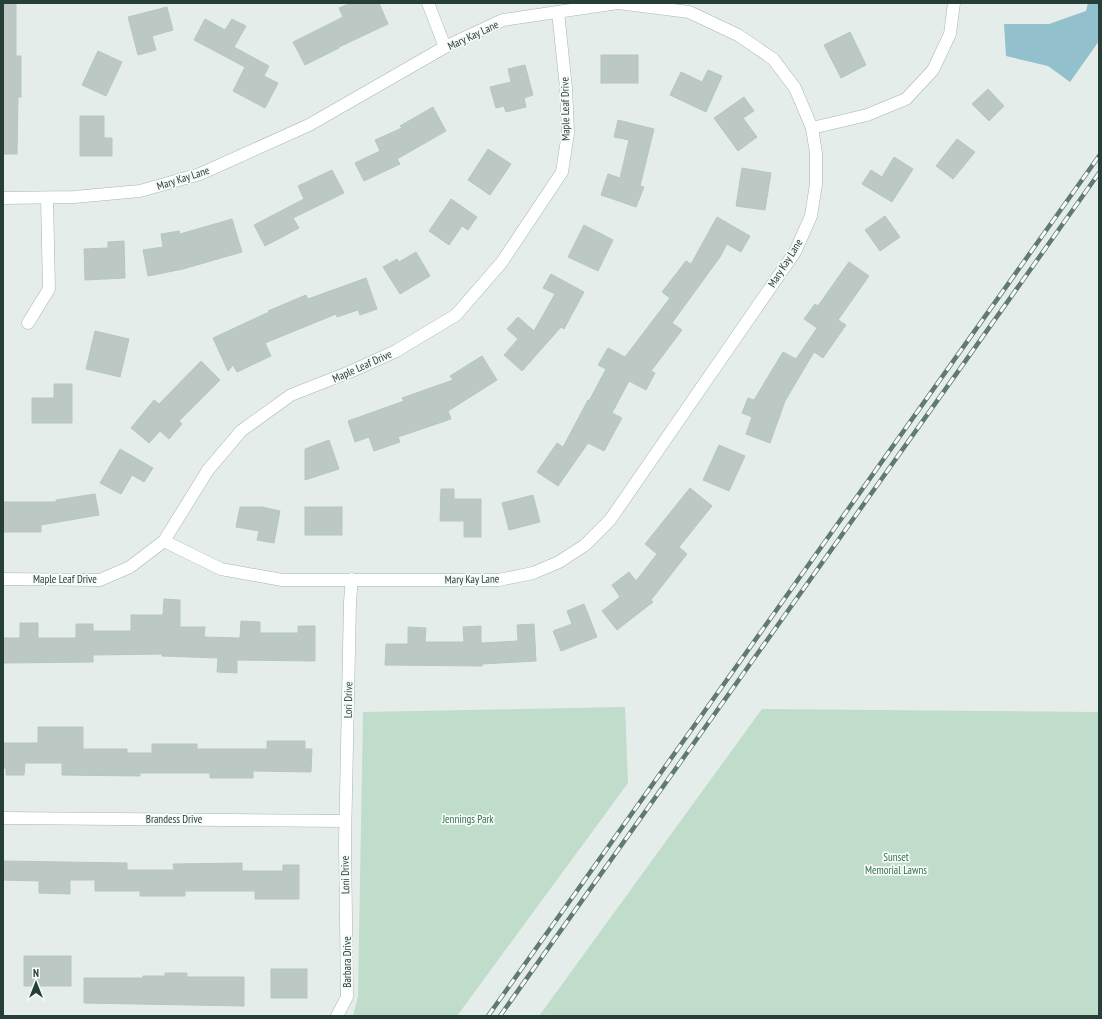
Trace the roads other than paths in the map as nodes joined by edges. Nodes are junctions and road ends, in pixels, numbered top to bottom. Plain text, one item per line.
1 (428, 3) edge
2 (618, 3) edge
3 (954, 3) edge
4 (558, 12) junction
5 (446, 47) junction
6 (812, 128) junction
7 (3, 198) edge
8 (47, 198) junction
9 (28, 323) dead end
10 (164, 541) junction
11 (3, 579) edge
12 (352, 579) junction
13 (3, 818) edge
14 (345, 820) junction
15 (347, 929) joint
16 (337, 1016) edge

1 - 5 street
2 - 4 street, Mary Kay Lane
2 - 6 street, Mary Kay Lane
3 - 6 street
4 - 5 street, Mary Kay Lane
4 - 10 street, Maple Leaf Drive
5 - 8 street, Mary Kay Lane
6 - 12 street, Mary Kay Lane
7 - 8 street, Mary Kay Lane
8 - 9 street
10 - 11 street, Maple Leaf Drive
10 - 12 street, Mary Kay Lane
12 - 14 street, Lori Drive
13 - 14 street, Brandess Drive
14 - 15 street, Loni Drive
15 - 16 street, Barbara Drive

